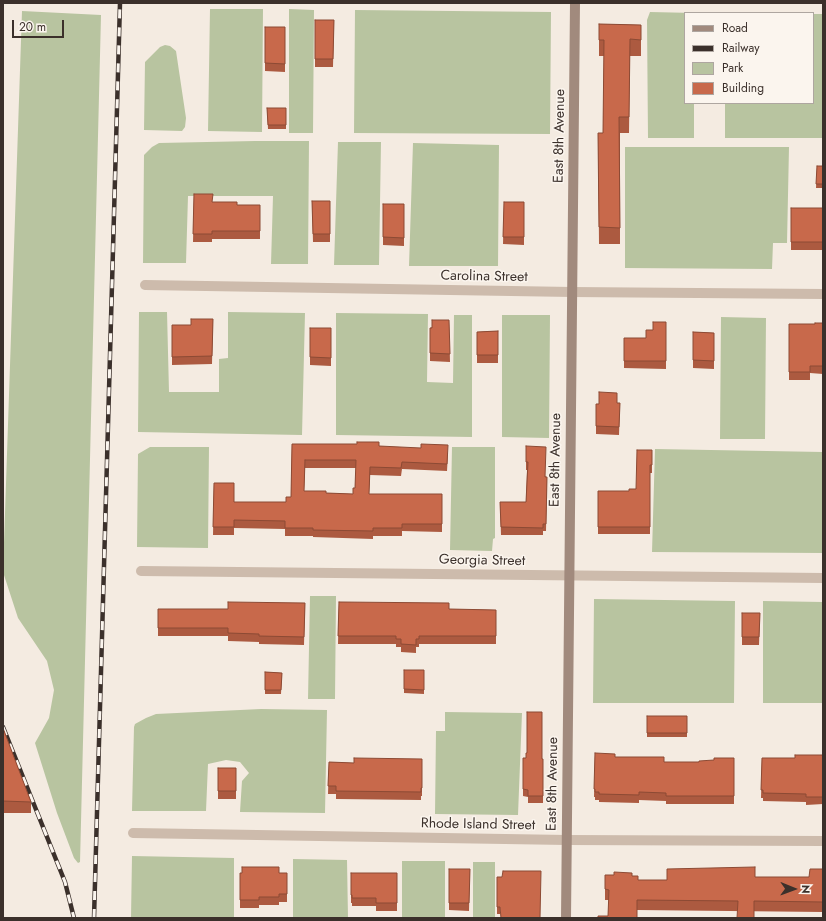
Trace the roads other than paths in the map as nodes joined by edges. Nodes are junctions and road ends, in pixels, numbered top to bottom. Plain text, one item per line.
1 (575, 3) edge
2 (145, 285) dead end
3 (572, 292) junction
4 (823, 294) edge
5 (141, 571) dead end
6 (569, 576) junction
7 (823, 578) edge
8 (133, 833) dead end
9 (567, 840) junction
10 (823, 841) edge
11 (566, 918) edge

1 - 3 street, East 8th Avenue
2 - 3 street, Carolina Street
3 - 4 street, Carolina Street
3 - 6 street, East 8th Avenue
5 - 6 street, Georgia Street
6 - 7 street, Georgia Street
6 - 9 street, East 8th Avenue
8 - 9 street, Rhode Island Street
9 - 10 street, Rhode Island Street
9 - 11 street, East 8th Avenue

